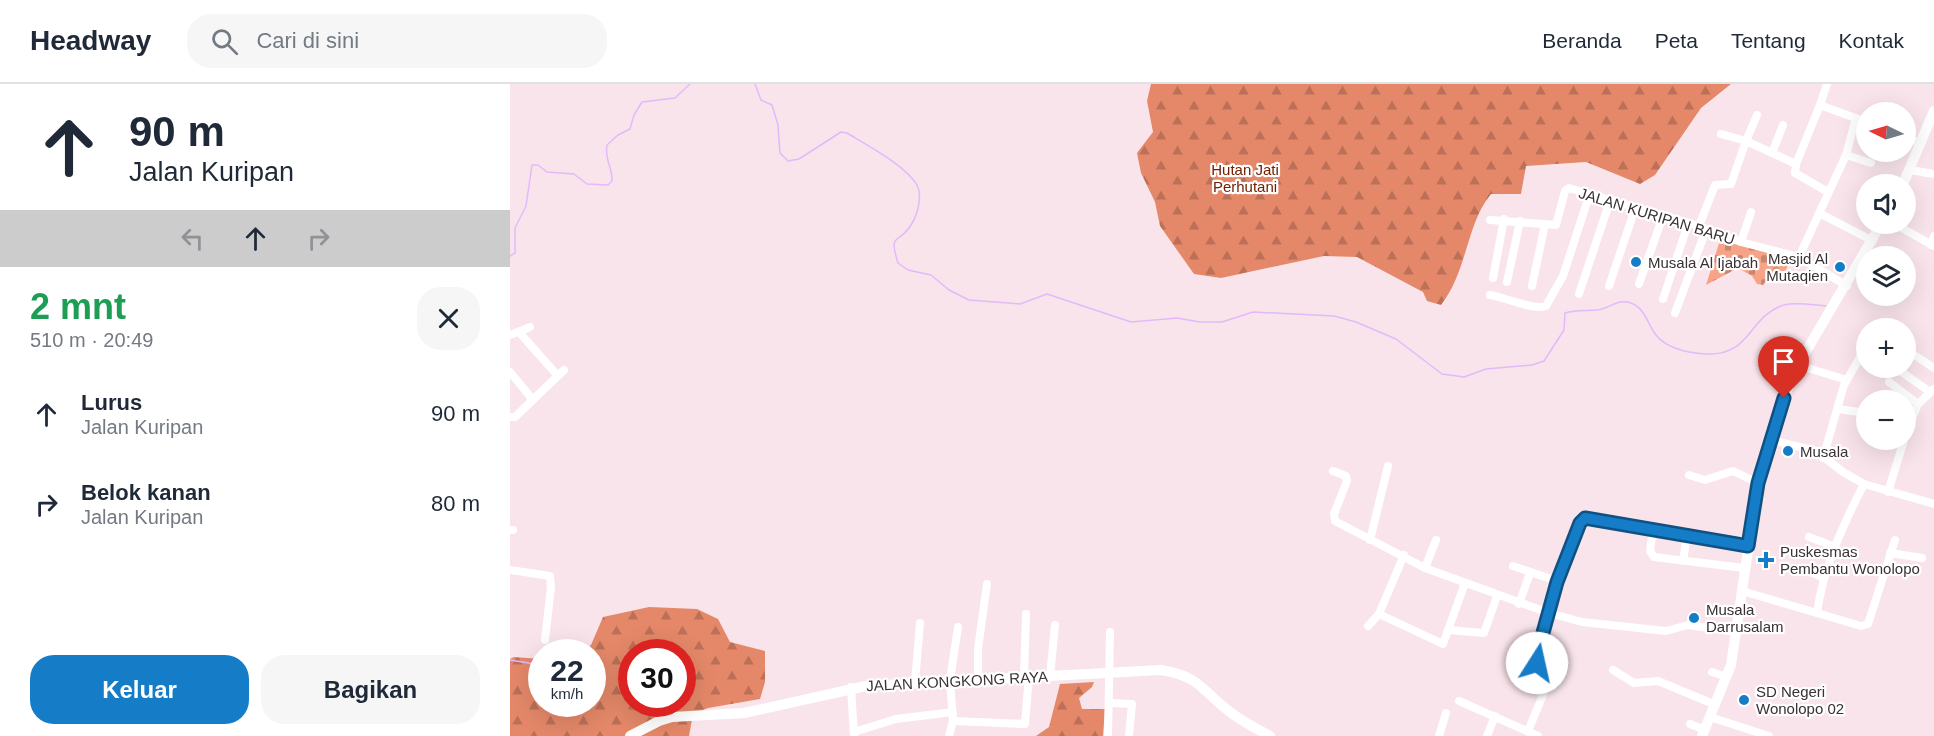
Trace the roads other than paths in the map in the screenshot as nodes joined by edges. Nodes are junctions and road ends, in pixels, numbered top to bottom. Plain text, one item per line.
1 (1827, 84) edge
2 (1820, 105) junction
3 (1934, 111) edge
4 (1757, 115) dead end
5 (1856, 118) joint
6 (1783, 125) dead end
7 (1931, 128) edge
8 (1721, 134) dead end
9 (1746, 141) junction
10 (1916, 141) edge
11 (1922, 143) junction
12 (1772, 153) junction
13 (1846, 155) junction
14 (1871, 163) dead end
15 (1796, 164) junction
16 (1910, 170) junction
17 (1908, 174) edge
18 (1934, 174) edge
19 (1828, 192) junction
20 (1590, 196) junction
21 (1610, 201) junction
22 (1635, 209) junction
23 (1751, 212) dead end
24 (1819, 213) junction
25 (1663, 216) junction
26 (1504, 219) junction
27 (1490, 220) dead end
28 (1520, 221) junction
29 (1545, 224) junction
30 (1688, 224) junction
31 (1703, 228) junction
32 (1876, 234) edge
33 (1913, 234) edge
34 (1934, 236) edge
35 (1873, 240) junction
36 (1741, 242) junction
37 (1932, 245) edge
38 (1799, 257) junction
39 (1493, 278) dead end
40 (1507, 282) dead end
41 (1639, 284) dead end
42 (1532, 286) dead end
43 (1609, 286) dead end
44 (1847, 286) junction
45 (1579, 294) dead end
46 (1490, 295) dead end
47 (1663, 299) dead end
48 (1676, 312) dead end
49 (530, 327) dead end
50 (519, 332) junction
51 (510, 335) edge
52 (1916, 356) edge
53 (1856, 364) edge
54 (1798, 365) junction
55 (1934, 368) edge
56 (510, 372) edge
57 (1912, 378) edge
58 (1847, 380) junction
59 (1889, 382) dead end
60 (1932, 391) edge
61 (533, 400) junction
62 (1917, 404) joint
63 (1838, 409) junction
64 (1856, 412) edge
65 (510, 417) edge
66 (1771, 440) junction
67 (1900, 450) edge
68 (1823, 458) junction
69 (1388, 466) dead end
70 (1333, 471) dead end
71 (1689, 476) dead end
72 (1758, 483) junction
73 (1864, 484) junction
74 (1888, 492) junction
75 (1934, 504) edge
76 (1653, 530) junction
77 (1687, 535) junction
78 (1809, 537) dead end
79 (1370, 540) junction
80 (1436, 540) dead end
81 (1895, 540) dead end
82 (1748, 546) junction
83 (1835, 547) junction
84 (1890, 553) junction
85 (1404, 555) junction
86 (1922, 558) dead end
87 (1683, 561) junction
88 (1513, 566) dead end
89 (1425, 568) junction
90 (1744, 568) junction
91 (1802, 568) dead end
92 (510, 570) edge
93 (1530, 573) junction
94 (1824, 578) junction
95 (1557, 582) junction
96 (1465, 583) junction
97 (987, 584) dead end
98 (1742, 591) junction
99 (1497, 596) junction
100 (1519, 604) junction
101 (1549, 613) junction
102 (1817, 613) junction
103 (1026, 614) dead end
104 (1379, 614) junction
105 (920, 623) dead end
106 (1055, 625) dead end
107 (1368, 626) dead end
108 (958, 627) dead end
109 (1448, 630) junction
110 (1110, 632) dead end
111 (1736, 632) junction
112 (545, 639) edge
113 (1613, 670) dead end
114 (1712, 672) dead end
115 (1110, 673) junction
116 (1026, 676) junction
117 (1050, 676) junction
118 (1727, 677) junction
119 (978, 679) junction
120 (950, 680) junction
121 (915, 683) junction
122 (851, 687) junction
123 (1460, 700) dead end
124 (1111, 703) junction
125 (1716, 705) junction
126 (953, 712) junction
127 (1446, 713) dead end
128 (1496, 716) junction
129 (1710, 717) junction
130 (953, 721) junction
131 (1690, 724) dead end
132 (1527, 731) junction
133 (1703, 733) edge
134 (854, 734) edge
135 (630, 736) edge
136 (949, 736) edge
137 (1108, 736) edge
138 (1129, 736) edge
139 (1270, 736) edge
140 (1439, 736) edge
141 (1487, 736) edge
142 (1538, 736) edge
143 (1769, 736) edge

1 - 2 street
2 - 5 street
2 - 15 street
3 - 7 street
4 - 9 street
5 - 13 street
6 - 12 street
7 - 11 street
8 - 9 street
9 - 12 street
9 - 31 street
10 - 11 street
11 - 16 street
12 - 15 street
13 - 14 street
13 - 19 street
15 - 19 street
16 - 17 street
16 - 18 street
19 - 24 street
20 - 21 street, JALAN KURIPAN BARU
20 - 29 street, JALAN KURIPAN BARU
20 - 46 street
21 - 22 street, JALAN KURIPAN BARU
21 - 45 street
22 - 25 street, JALAN KURIPAN BARU
22 - 43 street
23 - 36 street
24 - 35 street
24 - 38 street
25 - 30 street, JALAN KURIPAN BARU
25 - 41 street
26 - 27 street
26 - 28 street
26 - 39 street
28 - 29 street
28 - 40 street
29 - 42 street
30 - 31 street, JALAN KURIPAN BARU
30 - 47 street
31 - 36 street, JALAN KURIPAN BARU
31 - 48 street
32 - 35 street
33 - 37 street
34 - 37 street
35 - 44 street
36 - 38 street, JALAN KURIPAN BARU
38 - 44 street, JALAN KURIPAN BARU
44 - 54 street
49 - 50 street
50 - 51 street
50 - 61 street
52 - 55 street
53 - 58 street
54 - 58 street
54 - 66 street
56 - 61 street
57 - 60 street
58 - 63 street
59 - 62 street
60 - 62 street
61 - 65 street
63 - 64 street
63 - 68 street
66 - 68 street
66 - 72 street
67 - 74 street
68 - 73 street
69 - 79 street
70 - 79 street
71 - 72 street
72 - 82 street
73 - 74 street
73 - 83 street
74 - 75 street
76 - 77 street
76 - 87 street
76 - 95 street
77 - 82 street
77 - 87 street
78 - 83 street
79 - 85 street
80 - 89 street
81 - 84 street
82 - 90 street
83 - 94 street
84 - 86 street
84 - 102 street
85 - 89 street
85 - 104 street
87 - 90 street
88 - 93 street
89 - 96 street
90 - 98 street
91 - 94 street
92 - 112 street
93 - 95 street
93 - 100 street
94 - 102 street
95 - 101 street
96 - 99 street
96 - 109 street
97 - 119 street
98 - 102 street
98 - 111 street
99 - 100 street
99 - 109 street
100 - 101 street
101 - 111 street
101 - 132 street
103 - 116 street
104 - 107 street
104 - 109 street
105 - 121 street
106 - 117 street
108 - 120 street
110 - 115 street
111 - 118 street
113 - 125 street
114 - 118 street
115 - 117 street, JALAN KONGKONG RAYA
115 - 124 street
115 - 139 street, JALAN KONGKONG RAYA
116 - 117 street, JALAN KONGKONG RAYA
116 - 119 street, JALAN KONGKONG RAYA
116 - 130 street
118 - 125 street
119 - 120 street, JALAN KONGKONG RAYA
120 - 121 street, JALAN KONGKONG RAYA
120 - 126 street
121 - 122 street, JALAN KONGKONG RAYA
122 - 134 street
122 - 135 street, JALAN KONGKONG RAYA
123 - 128 street
124 - 137 street
124 - 138 street
125 - 129 street
126 - 130 street
126 - 134 street
127 - 140 street
128 - 132 street
128 - 141 street
129 - 133 street
129 - 143 street
130 - 136 street
131 - 133 street
132 - 142 street

